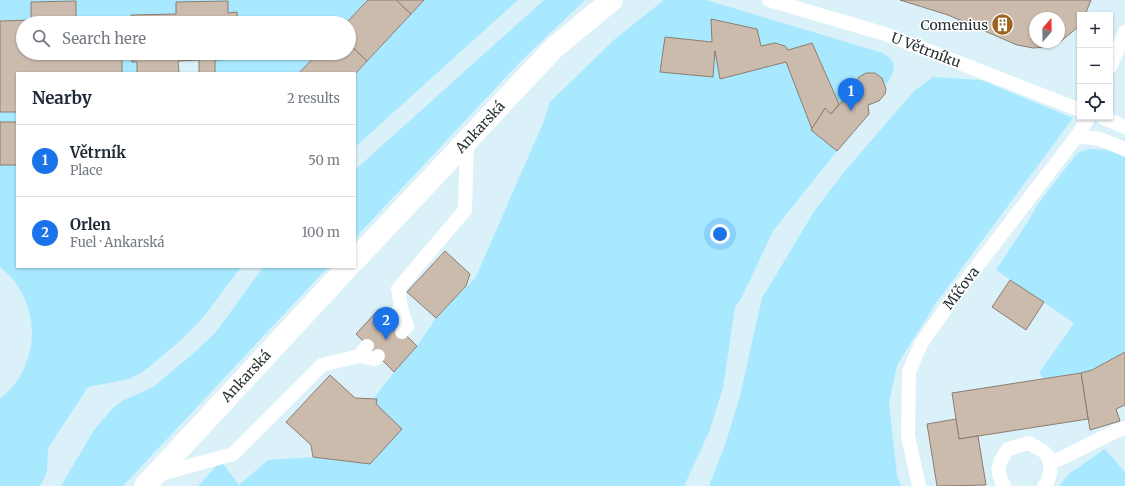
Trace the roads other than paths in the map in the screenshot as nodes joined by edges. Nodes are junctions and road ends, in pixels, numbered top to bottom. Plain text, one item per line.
1 (612, 0) edge
2 (770, 0) edge
3 (1125, 32) edge
4 (1113, 60) edge
5 (1077, 109) edge
6 (1086, 120) edge
7 (1109, 120) edge
8 (1125, 127) edge
9 (1077, 136) junction
10 (467, 140) junction
11 (1125, 149) edge
12 (356, 259) edge
13 (347, 268) edge
14 (401, 308) junction
15 (390, 320) dead end
16 (402, 332) dead end
17 (378, 356) dead end
18 (1125, 428) edge
19 (1050, 462) junction
20 (150, 481) edge
21 (919, 486) edge
22 (1004, 486) edge
23 (1044, 486) edge

1 - 10 street, Ankarská
2 - 5 lane, U Větrníku
3 - 4 lane
6 - 9 lane, Míčova
7 - 8 lane
9 - 11 lane
9 - 21 lane, Míčova
10 - 12 street, Ankarská
10 - 14 lane
13 - 20 street, Ankarská
14 - 15 lane
14 - 16 lane
17 - 20 lane
18 - 19 lane
19 - 22 lane
19 - 23 lane

